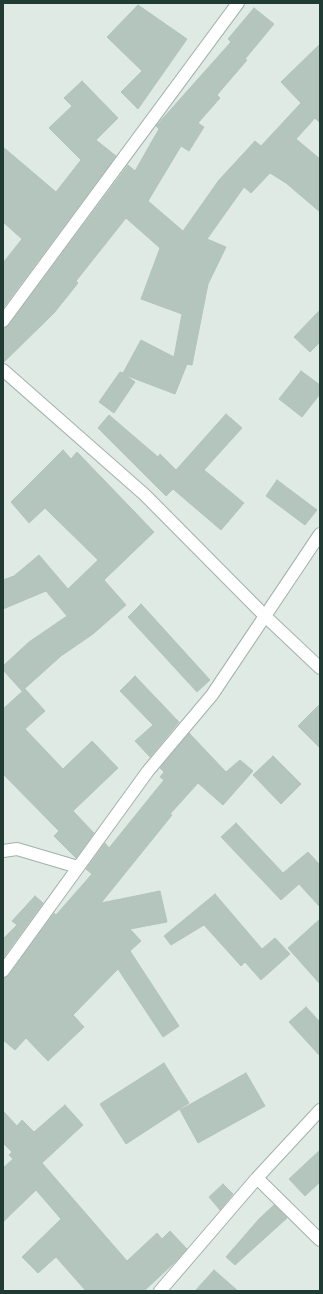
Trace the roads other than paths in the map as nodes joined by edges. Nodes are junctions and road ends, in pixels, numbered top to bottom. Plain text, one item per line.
1 (238, 3) edge
2 (3, 321) edge
3 (3, 370) edge
4 (320, 534) edge
5 (265, 616) junction
6 (320, 668) edge
7 (3, 851) edge
8 (78, 867) junction
9 (3, 972) edge
10 (320, 1110) edge
11 (258, 1178) junction
12 (320, 1240) edge
13 (161, 1291) edge

1 - 2 street
3 - 5 street
4 - 5 street
5 - 6 street
5 - 8 street
7 - 8 street
8 - 9 street
10 - 11 street
11 - 12 street
11 - 13 street

